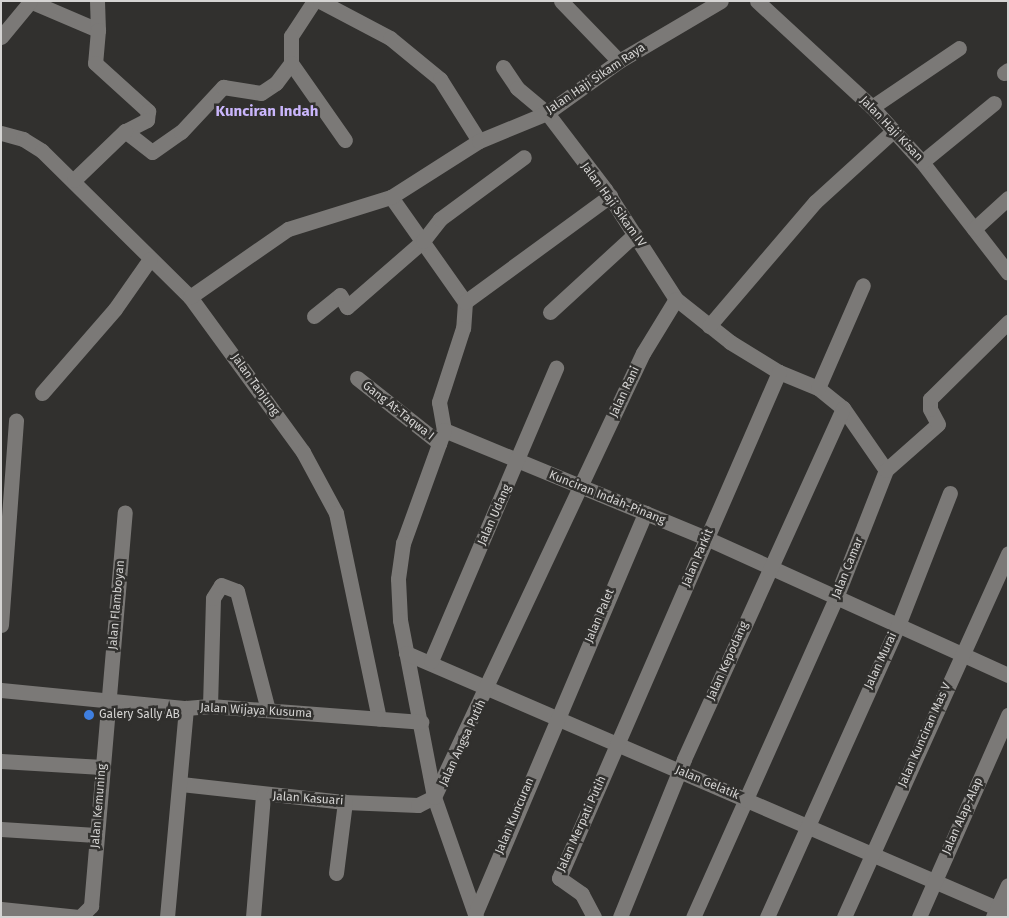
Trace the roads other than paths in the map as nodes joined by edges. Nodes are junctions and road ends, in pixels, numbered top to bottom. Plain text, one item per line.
1 (97, 1) edge
2 (314, 1) edge
3 (320, 1) edge
4 (561, 1) edge
5 (722, 1) edge
6 (756, 1) edge
7 (30, 2) edge
8 (98, 30) junction
9 (1, 37) edge
10 (959, 48) dead end
11 (619, 61) junction
12 (291, 63) junction
13 (503, 67) dead end
14 (994, 103) dead end
15 (872, 107) junction
16 (547, 113) junction
17 (125, 131) junction
18 (892, 132) junction
19 (1, 134) edge
20 (346, 140) dead end
21 (479, 140) junction
22 (524, 157) dead end
23 (922, 162) junction
24 (74, 180) junction
25 (610, 196) junction
26 (391, 197) junction
27 (1008, 198) edge
28 (974, 229) junction
29 (635, 234) junction
30 (424, 241) junction
31 (150, 259) junction
32 (1008, 272) edge
33 (863, 285) dead end
34 (190, 298) junction
35 (676, 299) junction
36 (465, 302) junction
37 (550, 312) dead end
38 (314, 316) dead end
39 (1008, 322) edge
40 (709, 326) junction
41 (556, 368) dead end
42 (779, 372) junction
43 (357, 378) dead end
44 (818, 388) junction
45 (42, 393) dead end
46 (843, 408) junction
47 (16, 421) dead end
48 (442, 436) junction
49 (518, 461) junction
50 (886, 470) junction
51 (581, 488) junction
52 (950, 493) dead end
53 (125, 512) dead end
54 (645, 513) junction
55 (706, 538) junction
56 (1008, 553) edge
57 (769, 567) junction
58 (835, 600) junction
59 (1, 626) edge
60 (897, 628) junction
61 (406, 653) junction
62 (962, 654) junction
63 (431, 661) junction
64 (1008, 675) edge
65 (489, 687) junction
66 (1, 690) edge
67 (110, 699) junction
68 (210, 706) junction
69 (186, 708) junction
70 (268, 710) junction
71 (1008, 715) edge
72 (556, 718) junction
73 (380, 719) junction
74 (421, 722) junction
75 (617, 745) junction
76 (1, 761) edge
77 (102, 767) junction
78 (682, 773) junction
79 (181, 784) junction
80 (263, 796) junction
81 (434, 797) junction
82 (743, 798) junction
83 (345, 802) junction
84 (806, 827) junction
85 (1, 829) edge
86 (96, 835) junction
87 (872, 854) junction
88 (336, 873) dead end
89 (934, 881) junction
90 (1008, 884) edge
91 (1, 909) edge
92 (999, 913) edge
93 (82, 916) edge
94 (475, 916) edge
95 (167, 917) edge
96 (253, 917) edge
97 (594, 917) edge
98 (620, 917) edge
99 (693, 917) edge
100 (767, 917) edge
101 (844, 917) edge
102 (919, 917) edge

1 - 8 street
2 - 12 street
3 - 21 street
4 - 11 street
5 - 11 street, Jalan Haji Sikam Raya
6 - 15 street, Jalan Haji Kisan
7 - 8 street
7 - 9 street
8 - 17 street
10 - 15 street
11 - 16 street, Jalan Haji Sikam Raya
12 - 17 street
12 - 20 street
13 - 16 street, Jalan Haji Sikam IV
14 - 23 street
15 - 18 street, Jalan Haji Kisan
16 - 21 street, Jalan Haji Sikam Raya
16 - 25 street, Jalan Haji Sikam IV
17 - 24 street
18 - 23 street, Jalan Haji Kisan
18 - 40 street
19 - 24 street, Jalan Tanjung
21 - 26 street, Jalan Haji Sikam Raya
22 - 30 street
23 - 28 street, Jalan Haji Kisan
24 - 31 street, Jalan Tanjung
25 - 29 street, Jalan Haji Sikam IV
25 - 36 street
26 - 30 street
26 - 34 street, Jalan Haji Sikam Raya
27 - 28 street
28 - 32 street, Jalan Haji Kisan
29 - 35 street, Jalan Haji Sikam IV
29 - 37 street
30 - 36 street
30 - 38 street
31 - 34 street, Jalan Tanjung
31 - 45 street
33 - 44 street
34 - 73 street, Jalan Tanjung
35 - 40 street
35 - 51 street, Jalan Rani
36 - 48 street
39 - 50 street
40 - 42 street
41 - 49 street, Jalan Udang
42 - 44 street
42 - 55 street, Jalan Parkit
43 - 48 street, Gang At-Taqwa I
44 - 46 street
46 - 50 street
46 - 57 street, Jalan Kepodang
47 - 59 street
48 - 49 street, Kunciran Indah-Pinang
48 - 61 street
49 - 51 street, Kunciran Indah-Pinang
49 - 63 street, Jalan Udang
50 - 58 street, Jalan Camar
51 - 54 street, Kunciran Indah-Pinang
51 - 65 street
52 - 60 street, Jalan Murai
53 - 67 street, Jalan Flamboyan
54 - 55 street, Kunciran Indah-Pinang
54 - 72 street, Jalan Palet
55 - 57 street, Kunciran Indah-Pinang
55 - 75 street, Jalan Parkit
56 - 62 street, Jalan Kunciran Mas V
57 - 58 street, Kunciran Indah-Pinang
57 - 78 street, Jalan Kepodang
58 - 60 street, Kunciran Indah-Pinang
58 - 82 street, Jalan Camar
60 - 62 street, Kunciran Indah-Pinang
60 - 84 street, Jalan Murai
61 - 63 street, Jalan Gelatik
61 - 74 street
62 - 64 street, Kunciran Indah-Pinang
62 - 87 street, Jalan Kunciran Mas V
63 - 65 street, Jalan Gelatik
65 - 72 street, Jalan Gelatik
65 - 81 street, Jalan Angsa Putih
66 - 67 street, Jalan Wijaya Kusuma
67 - 69 street, Jalan Wijaya Kusuma
67 - 77 street, Jalan Kemuning
68 - 69 street, Jalan Wijaya Kusuma
68 - 70 street, Jalan Wijaya Kusuma
68 - 70 street
69 - 79 street
70 - 73 street, Jalan Wijaya Kusuma
71 - 89 street, Jalan Alap-Alap
72 - 75 street, Jalan Gelatik
72 - 94 street, Jalan Kuncuran
73 - 74 street, Jalan Wijaya Kusuma
74 - 81 street
75 - 78 street, Jalan Gelatik
75 - 97 street, Jalan Merpati Putih
76 - 77 street
77 - 86 street, Jalan Kemuning
78 - 82 street, Jalan Gelatik
78 - 98 street, Jalan Kepodang
79 - 80 street, Jalan Kasuari
79 - 95 street
80 - 83 street, Jalan Kasuari
80 - 96 street
81 - 83 street, Jalan Kasuari
81 - 94 street
82 - 84 street, Jalan Gelatik
82 - 99 street, Jalan Camar
83 - 88 street
84 - 87 street, Jalan Gelatik
84 - 100 street, Jalan Murai
85 - 86 street
86 - 93 street, Jalan Kemuning
87 - 89 street, Jalan Gelatik
87 - 101 street, Jalan Kunciran Mas V
89 - 92 street, Jalan Gelatik
89 - 102 street, Jalan Alap-Alap
90 - 92 street
91 - 93 street

